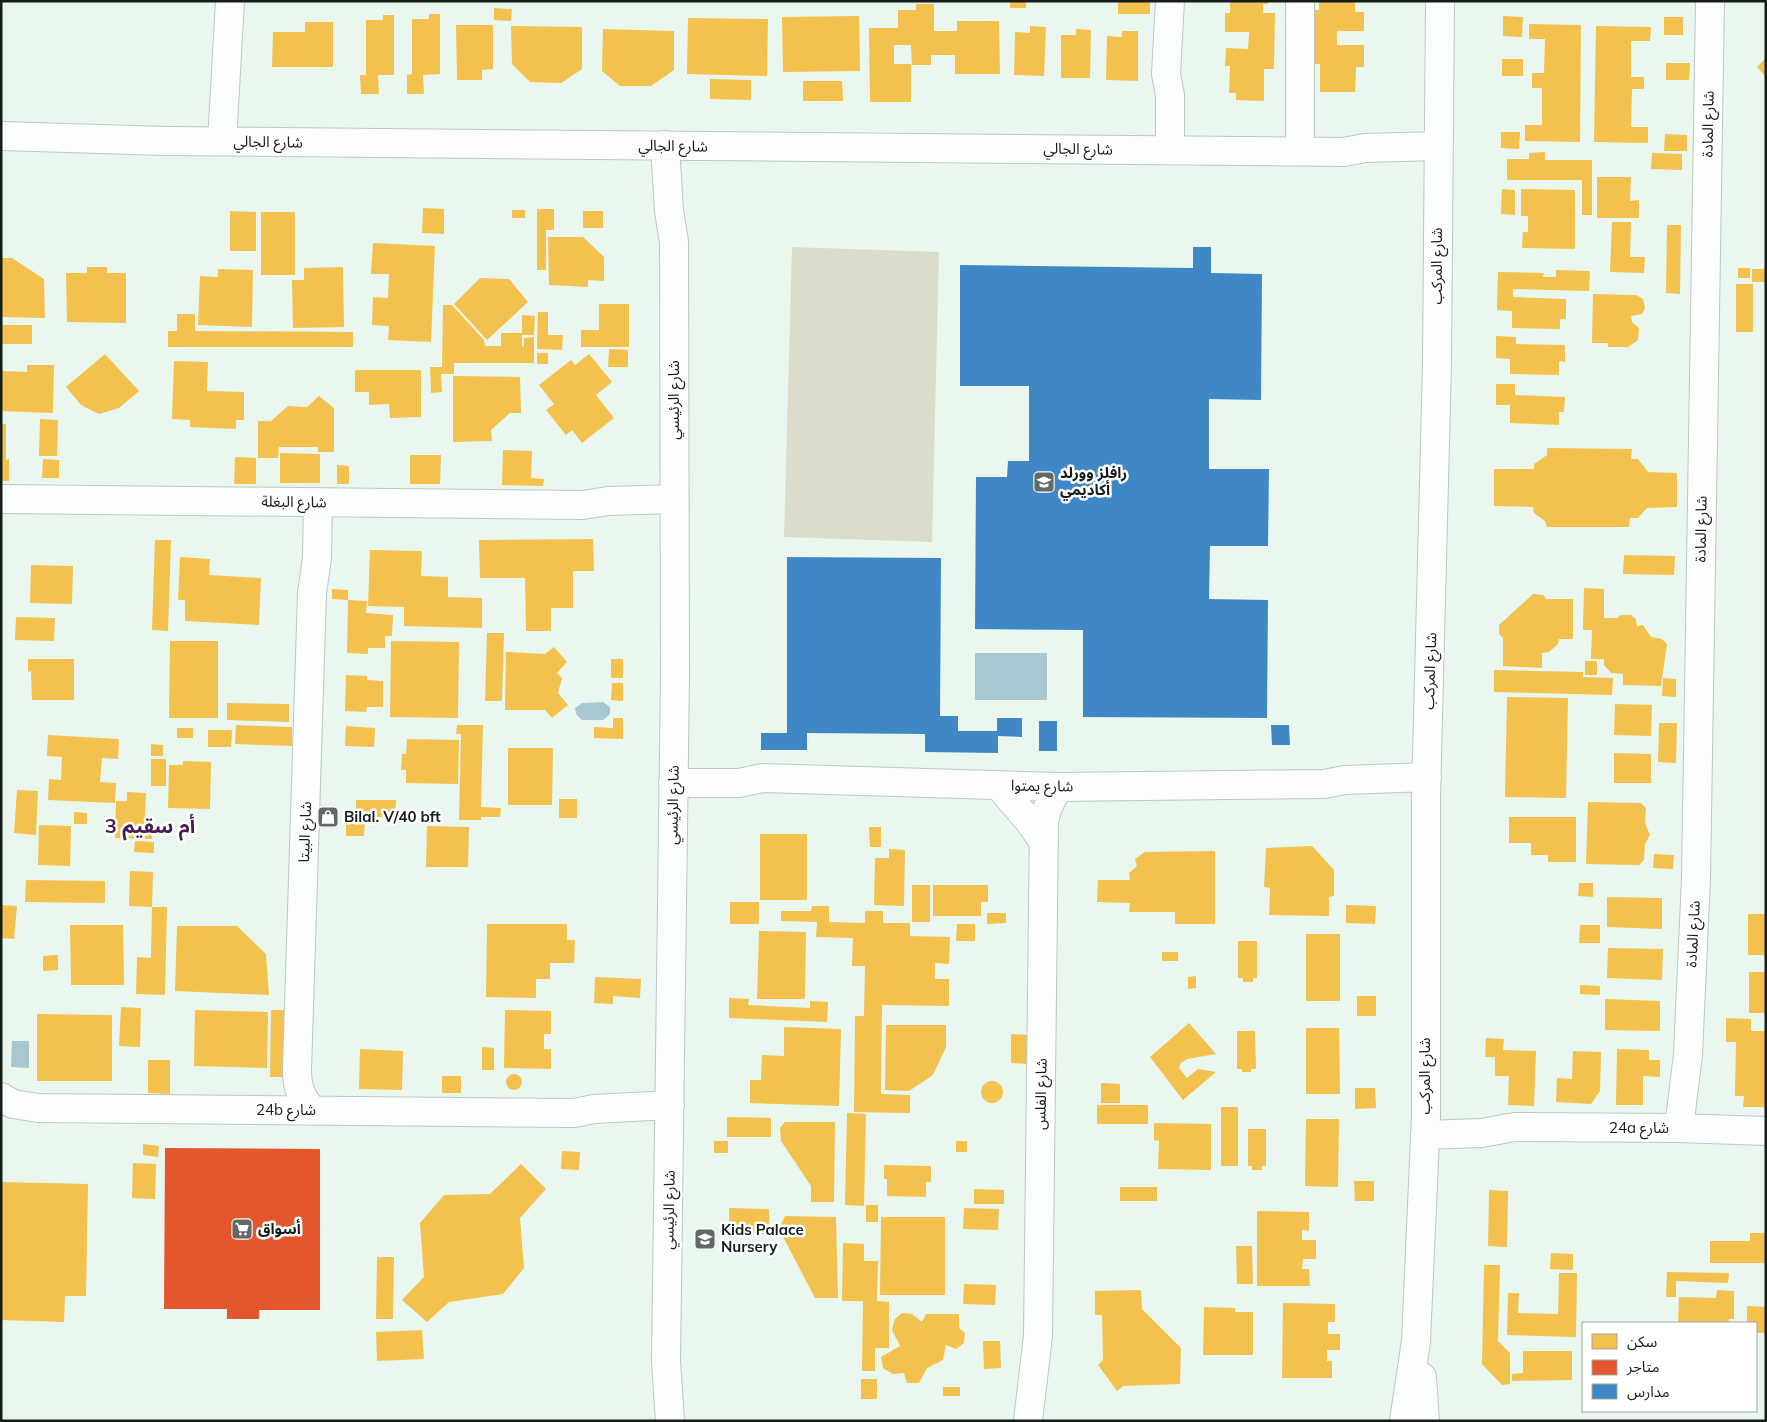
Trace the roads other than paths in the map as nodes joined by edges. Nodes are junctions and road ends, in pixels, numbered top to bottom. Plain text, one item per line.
1 (230, 1) edge
2 (1170, 1) edge
3 (1300, 1) edge
4 (1440, 1) edge
5 (1710, 1) edge
6 (1, 136) edge
7 (231, 141) junction
8 (675, 145) junction
9 (1162, 150) junction
10 (1300, 151) junction
11 (1437, 156) junction
12 (1, 499) edge
13 (310, 502) junction
14 (674, 508) junction
15 (673, 774) junction
16 (998, 785) junction
17 (1058, 787) junction
18 (1426, 787) junction
19 (1043, 841) junction
20 (298, 1070) junction
21 (1, 1097) edge
22 (260, 1110) junction
23 (313, 1110) junction
24 (670, 1115) junction
25 (1425, 1126) junction
26 (1687, 1128) junction
27 (1766, 1131) edge
28 (1416, 1341) junction
29 (1038, 1346) junction
30 (666, 1368) junction
31 (660, 1421) edge
32 (670, 1421) edge
33 (1028, 1421) edge
34 (1046, 1421) edge
35 (1404, 1421) edge
36 (1425, 1421) edge

1 - 7 street
2 - 9 street
3 - 10 street
4 - 11 street, شارع المركب
5 - 26 street, شارع المادة
6 - 7 street, شارع الجالي
7 - 8 street, شارع الجالي
8 - 9 street, شارع الجالي
8 - 14 street, شارع الرئيسي
9 - 10 street, شارع الجالي
10 - 11 street, شارع الجالي
11 - 18 street, شارع المركب
12 - 13 street, شارع البغلة
13 - 14 street, شارع البغلة
13 - 20 street, شارع البيتا
14 - 15 street, شارع الرئيسي
15 - 16 street, شارع يمتوا
15 - 24 street, شارع الرئيسي
16 - 17 street, شارع يمتوا
16 - 19 street
17 - 18 street, شارع يمتوا
17 - 19 street, شارع الفلس
18 - 25 street, شارع المركب
19 - 29 street, شارع الفلس
20 - 22 street
20 - 23 street, شارع البيتا
21 - 22 street, 24b شارع
22 - 23 street, 24b شارع
23 - 24 street, 24b شارع
24 - 30 street, شارع الرئيسي
25 - 26 street, 24a شارع
25 - 28 street, شارع المركب
26 - 27 street, 24a شارع
28 - 35 street, شارع المركب
28 - 36 street, شارع المركب
29 - 33 street, شارع الفلس
29 - 34 street, شارع الفلس
30 - 31 street, شارع الرئيسي
30 - 32 street, شارع الرئيسي

